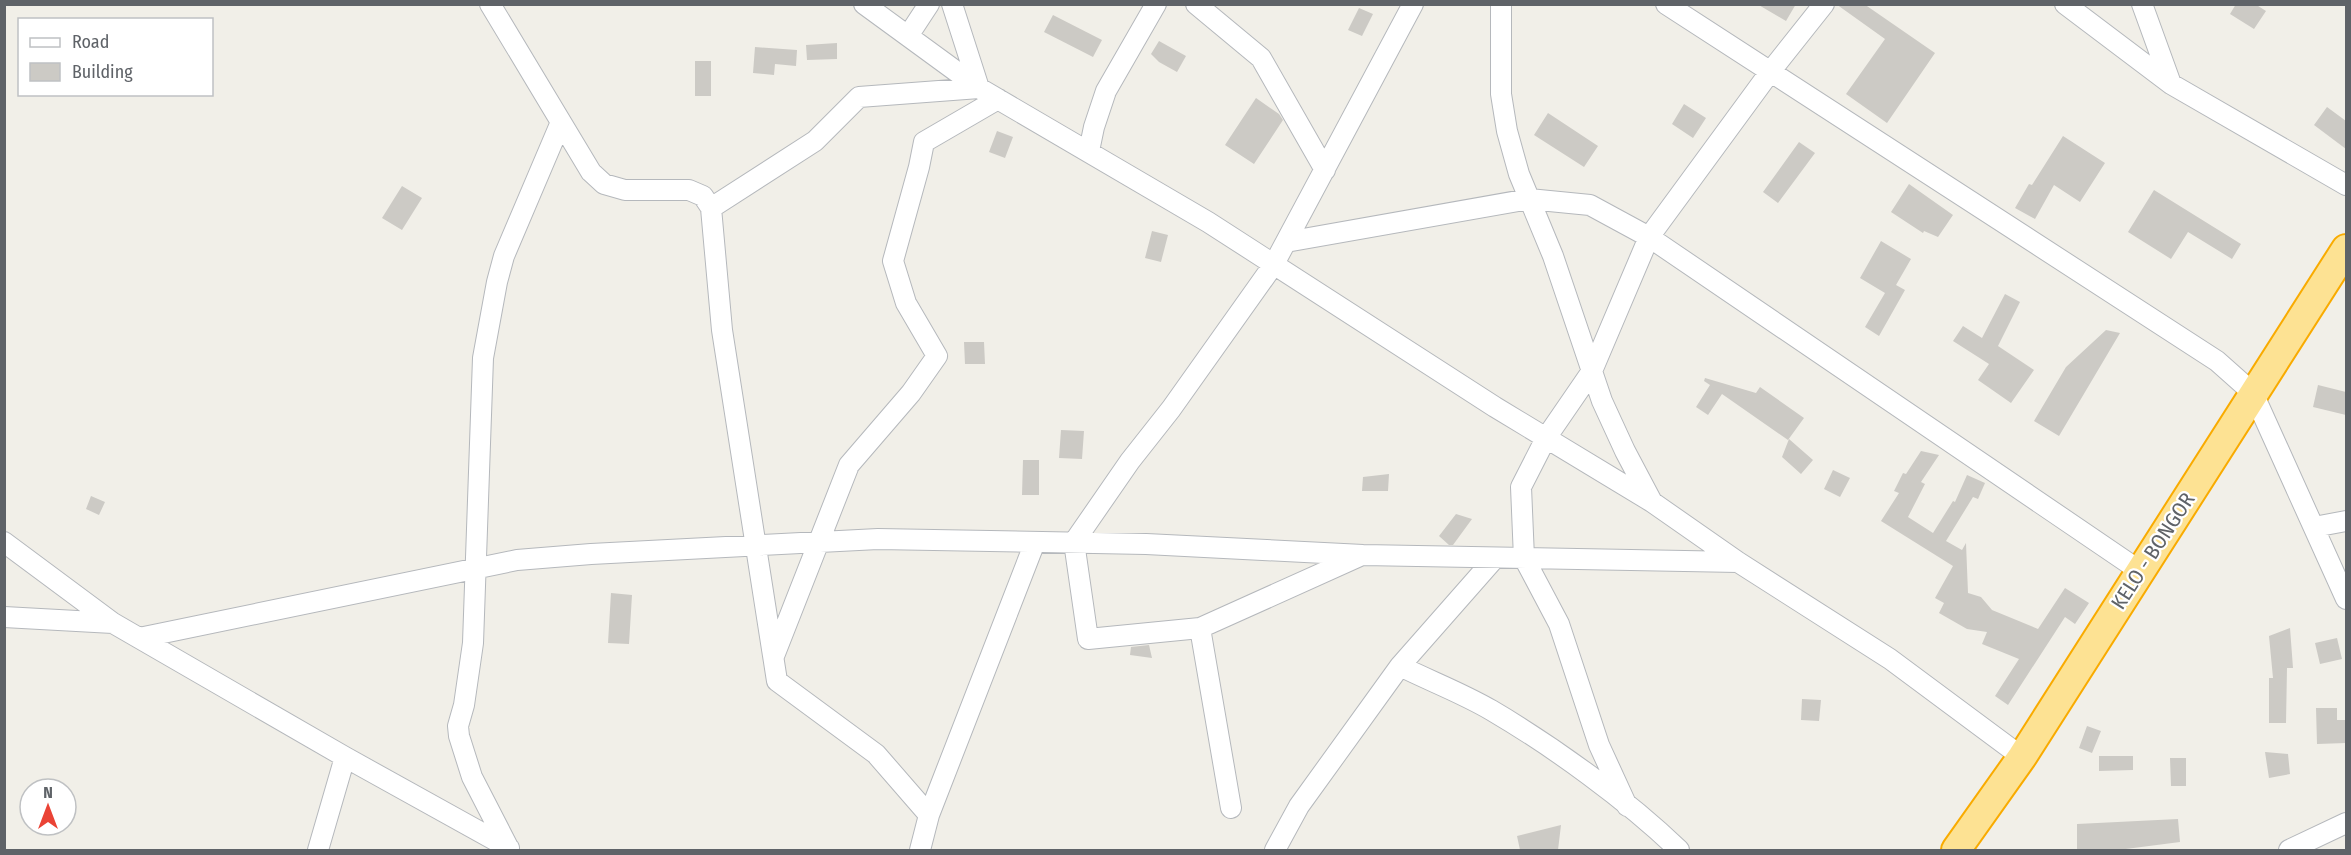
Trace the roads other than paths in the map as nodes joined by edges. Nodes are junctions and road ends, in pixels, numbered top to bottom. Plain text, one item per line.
1 (490, 4) edge
2 (864, 4) edge
3 (929, 4) edge
4 (952, 4) edge
5 (1156, 4) edge
6 (1196, 4) edge
7 (1413, 4) edge
8 (1501, 4) edge
9 (1666, 4) edge
10 (1824, 4) edge
11 (2064, 4) edge
12 (2142, 4) edge
13 (908, 36) junction
14 (1770, 72) junction
15 (2171, 84) junction
16 (979, 88) junction
17 (998, 99) junction
18 (561, 122) junction
19 (1089, 151) junction
20 (1325, 170) junction
21 (2346, 185) edge
22 (1528, 199) junction
23 (711, 208) junction
24 (1649, 237) junction
25 (1286, 242) junction
26 (2346, 249) edge
27 (1274, 264) junction
28 (1592, 371) junction
29 (2253, 393) junction
30 (1546, 438) junction
31 (1652, 502) junction
32 (2346, 521) edge
33 (2314, 527) junction
34 (4, 542) edge
35 (818, 542) junction
36 (1035, 542) junction
37 (1074, 542) junction
38 (757, 546) junction
39 (1363, 555) junction
40 (1495, 558) junction
41 (1524, 558) junction
42 (1738, 562) junction
43 (477, 568) junction
44 (2140, 571) junction
45 (2346, 599) edge
46 (4, 617) edge
47 (26, 620) junction
48 (113, 623) junction
49 (1200, 628) junction
50 (4, 632) edge
51 (139, 638) junction
52 (773, 658) junction
53 (1400, 666) junction
54 (345, 757) junction
55 (2022, 757) junction
56 (1627, 806) junction
57 (1231, 808) dead end
58 (928, 815) junction
59 (2346, 824) edge
60 (511, 849) edge
61 (318, 850) edge
62 (920, 850) edge
63 (1275, 850) edge
64 (1679, 850) edge
65 (1956, 850) edge
66 (2289, 850) edge

1 - 18 street
2 - 13 street
3 - 13 street
4 - 16 street
5 - 19 street
6 - 20 street
7 - 20 street
8 - 22 street
9 - 14 street
10 - 14 street
11 - 15 street
12 - 15 street
13 - 16 street
14 - 24 street
14 - 29 street
15 - 21 street
16 - 17 street
16 - 23 street
17 - 19 street
17 - 35 street
18 - 23 street
18 - 43 street
19 - 27 street
20 - 25 street
22 - 24 street
22 - 25 street
22 - 28 street
23 - 38 street
24 - 28 street
24 - 44 street
25 - 27 street
26 - 29 highway, KELO - BONGOR
27 - 30 street
27 - 37 street
28 - 30 street
28 - 31 street
29 - 33 street
29 - 44 highway, KELO - BONGOR
30 - 31 street
30 - 41 street
31 - 42 street
32 - 33 street
33 - 45 street
34 - 48 street
35 - 36 street
35 - 38 street
35 - 52 street
36 - 37 street
36 - 58 street
37 - 39 street
37 - 49 street
38 - 43 street
38 - 52 street
39 - 40 street
39 - 49 street
40 - 41 street
40 - 53 street
41 - 42 street
41 - 56 street
42 - 55 street
43 - 51 street
43 - 60 street
44 - 55 highway, KELO - BONGOR
46 - 47 street
47 - 48 street
47 - 50 street
48 - 51 street
49 - 57 street
51 - 54 street
52 - 58 street
53 - 56 street
53 - 63 street
54 - 60 street
54 - 61 street
55 - 65 highway, KELO - BONGOR
56 - 64 street
58 - 62 street
59 - 66 street

